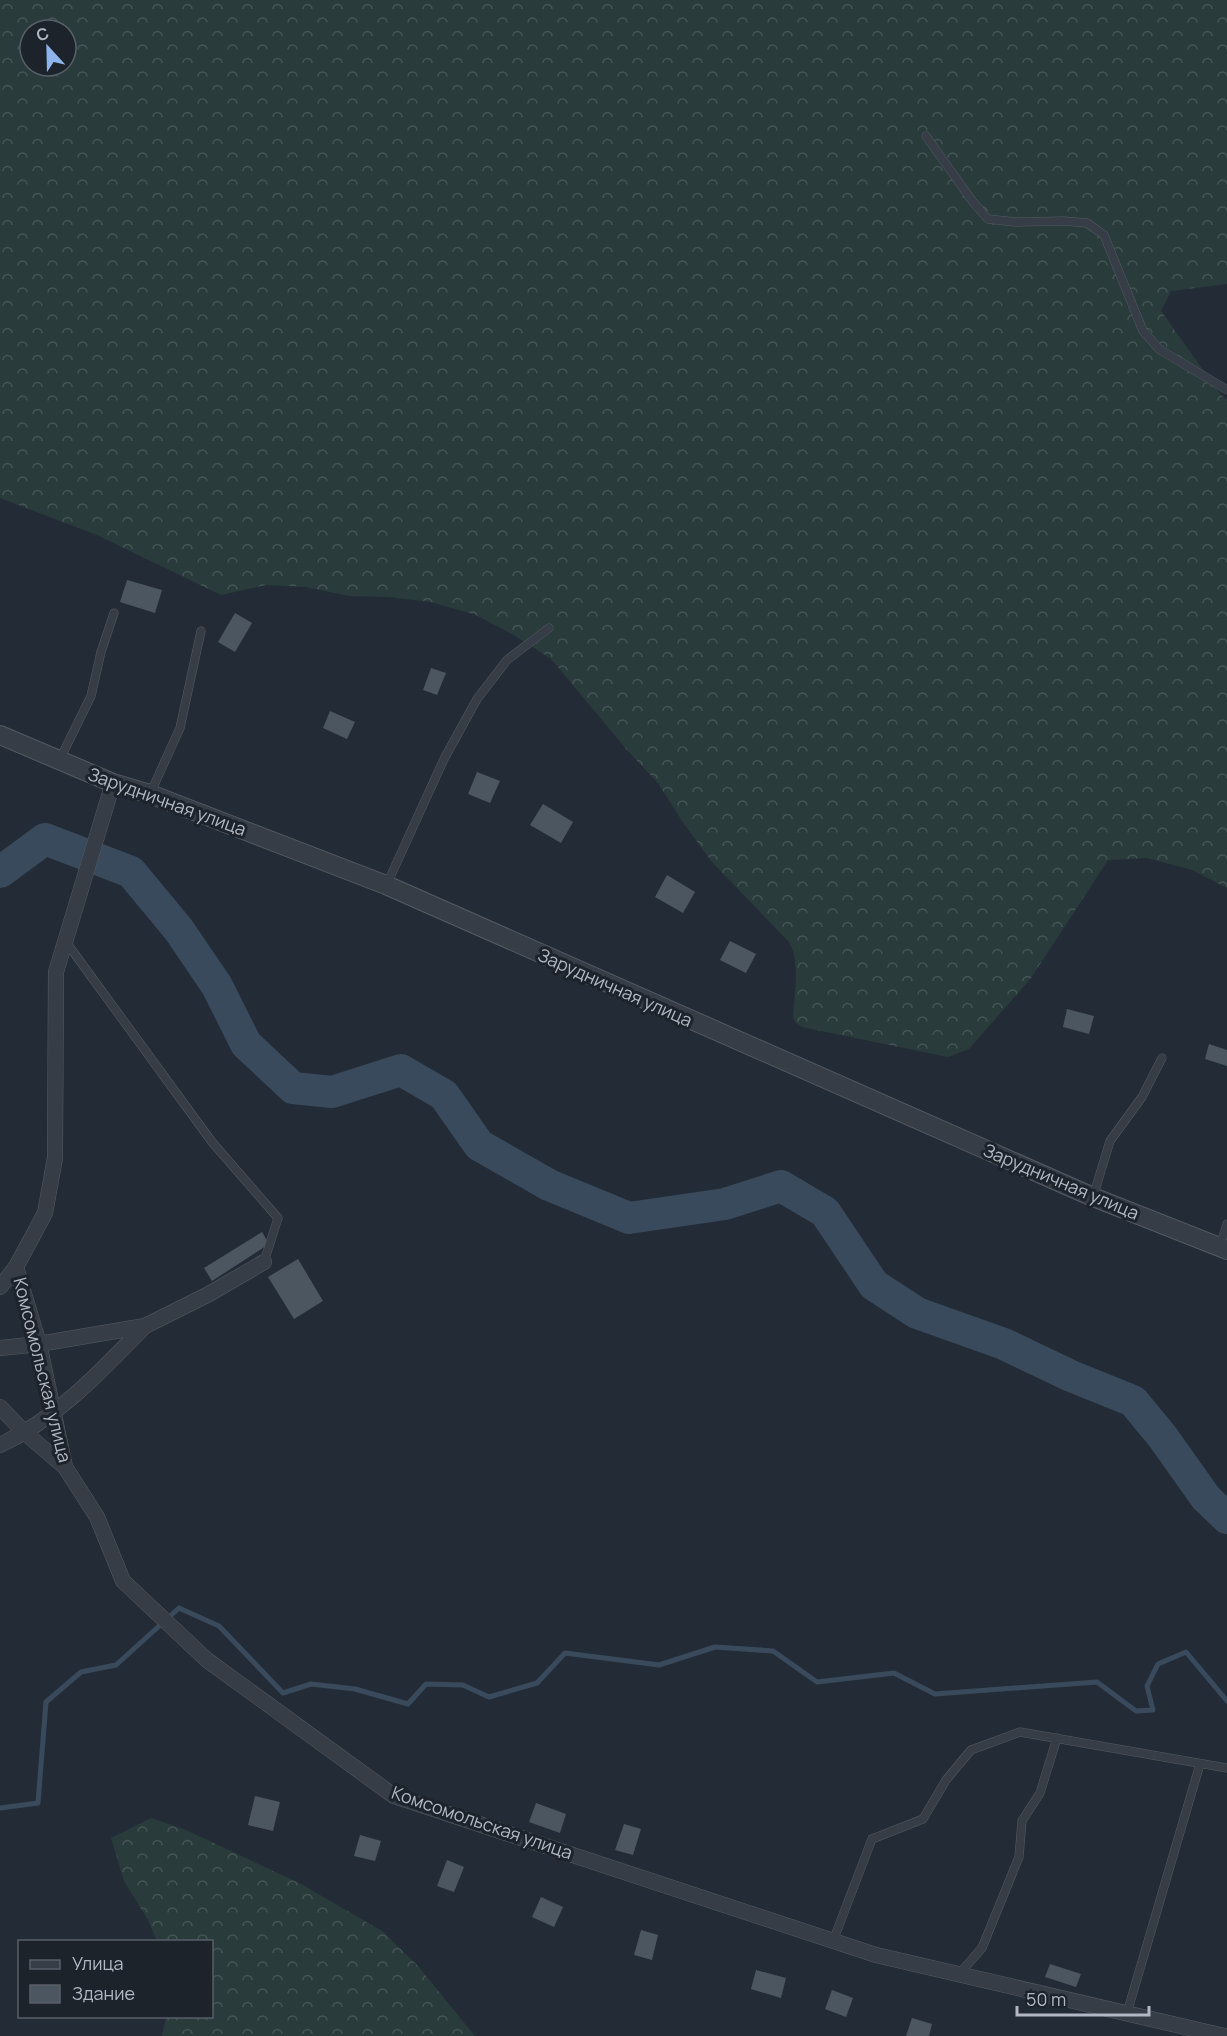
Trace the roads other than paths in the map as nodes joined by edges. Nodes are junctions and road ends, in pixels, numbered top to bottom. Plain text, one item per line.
1 (926, 136) dead end
2 (1227, 390) edge
3 (114, 613) dead end
4 (549, 628) dead end
5 (201, 631) dead end
6 (0, 735) edge
7 (59, 761) junction
8 (112, 783) junction
9 (150, 794) junction
10 (386, 885) junction
11 (65, 941) junction
12 (1162, 1058) dead end
13 (1093, 1197) junction
14 (1227, 1224) edge
15 (1223, 1249) edge
16 (264, 1262) joint
17 (16, 1267) junction
18 (0, 1287) edge
19 (145, 1326) junction
20 (39, 1344) junction
21 (0, 1348) edge
22 (0, 1407) edge
23 (53, 1413) junction
24 (24, 1432) junction
25 (0, 1445) edge
26 (65, 1467) junction
27 (1057, 1738) junction
28 (1200, 1764) junction
29 (1227, 1768) edge
30 (833, 1941) junction
31 (958, 1974) junction
32 (1126, 2013) junction
33 (1224, 2036) edge

1 - 2 lane
3 - 7 lane
4 - 10 lane
5 - 9 lane
6 - 7 street, Зарудничная улица
7 - 8 street, Зарудничная улица
8 - 9 street, Зарудничная улица
8 - 11 street
9 - 10 street, Зарудничная улица
10 - 13 street, Зарудничная улица
11 - 16 lane
11 - 17 street
12 - 13 lane
13 - 15 street, Зарудничная улица
14 - 15 lane
16 - 19 street
17 - 18 street
17 - 20 street, Комсомольская улица
19 - 20 street
19 - 23 street
20 - 21 street
20 - 23 street, Комсомольская улица
22 - 24 street
23 - 24 street
23 - 26 street, Комсомольская улица
24 - 25 street
24 - 26 street
26 - 30 street, Комсомольская улица
27 - 28 lane
27 - 30 lane
27 - 31 lane
28 - 29 lane
28 - 32 lane
30 - 31 street, Комсомольская улица
31 - 32 street, Комсомольская улица
32 - 33 street, Комсомольская улица

